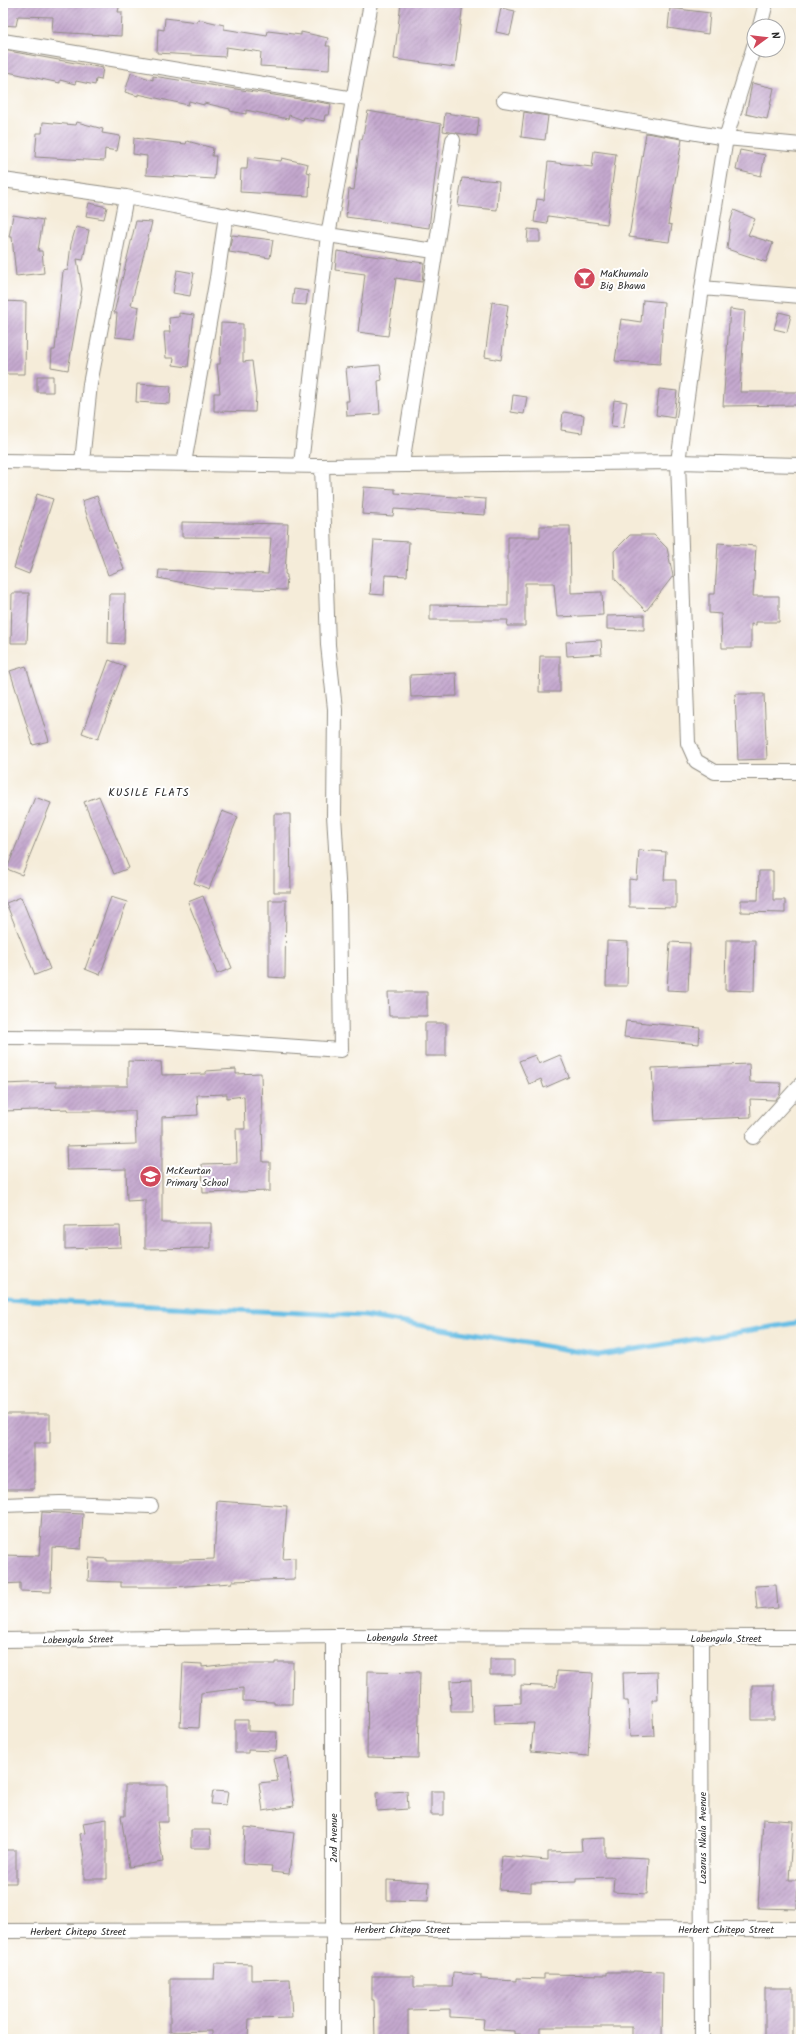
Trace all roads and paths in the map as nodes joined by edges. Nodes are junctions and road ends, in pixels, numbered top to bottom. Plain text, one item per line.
1 (371, 3) edge
2 (766, 3) edge
3 (762, 18) edge
4 (3, 41) edge
5 (750, 58) edge
6 (354, 99) junction
7 (504, 100) dead end
8 (726, 138) junction
9 (453, 140) dead end
10 (801, 145) edge
11 (3, 180) edge
12 (126, 197) junction
13 (226, 215) junction
14 (328, 235) junction
15 (434, 251) junction
16 (702, 288) junction
17 (801, 296) edge
18 (3, 461) edge
19 (82, 462) junction
20 (678, 462) junction
21 (184, 463) junction
22 (301, 464) junction
23 (402, 464) junction
24 (801, 465) edge
25 (322, 466) junction
26 (801, 772) edge
27 (3, 1037) edge
28 (801, 1084) edge
29 (753, 1137) dead end
30 (3, 1505) edge
31 (151, 1506) dead end
32 (333, 1636) junction
33 (801, 1637) edge
34 (701, 1638) junction
35 (3, 1640) edge
36 (334, 1929) junction
37 (702, 1929) junction
38 (801, 1929) edge
39 (3, 1931) edge
40 (333, 2039) edge
41 (702, 2039) edge

1 - 6 street
2 - 3 street
4 - 6 street
5 - 8 street
6 - 14 street
7 - 8 street
8 - 10 street
8 - 16 street
9 - 15 street
11 - 12 street
12 - 13 street
12 - 19 street
13 - 14 street
13 - 21 street
14 - 15 street
14 - 22 street
15 - 23 street
16 - 17 street
16 - 20 street
18 - 19 street
19 - 21 street
20 - 23 street
20 - 24 street
20 - 26 street
21 - 22 street
22 - 25 street
23 - 25 street
25 - 27 street
28 - 29 street
30 - 31 street
32 - 34 street, Lobengula Street
32 - 35 street, Lobengula Street
32 - 36 street, 2nd Avenue
33 - 34 street, Lobengula Street
34 - 37 street, Lazarus Nkala Avenue
36 - 37 street, Herbert Chitepo Street
36 - 39 street, Herbert Chitepo Street
36 - 40 street, 2nd Avenue
37 - 38 street, Herbert Chitepo Street
37 - 41 street, Lazarus Nkala Avenue

